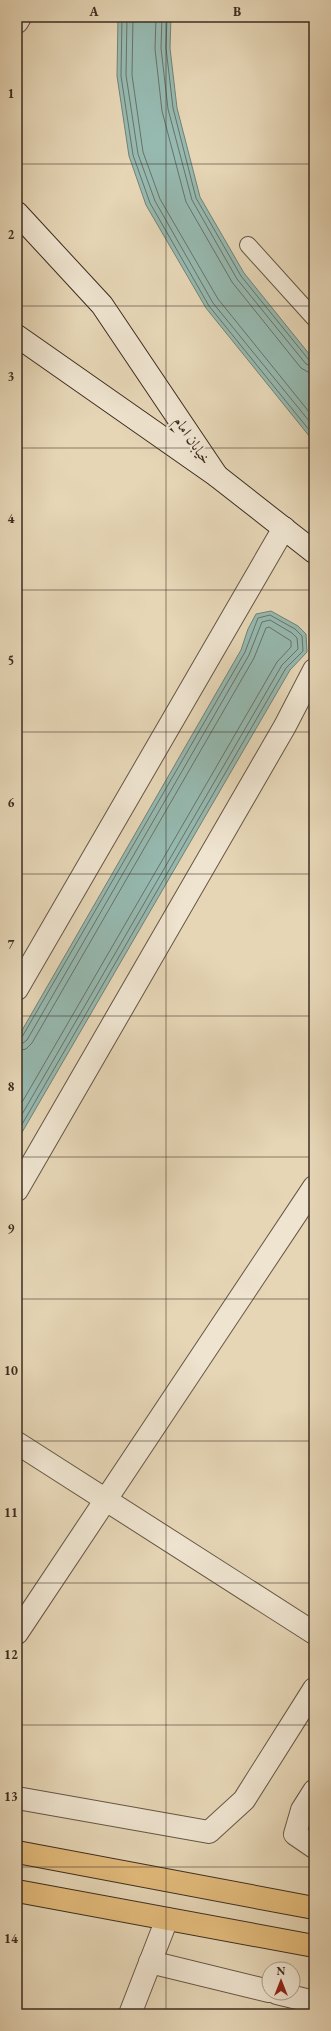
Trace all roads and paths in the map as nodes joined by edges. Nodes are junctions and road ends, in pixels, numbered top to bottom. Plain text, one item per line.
1 (20, 17) edge
2 (17, 22) edge
3 (17, 214) edge
4 (248, 245) dead end
5 (314, 318) edge
6 (17, 336) edge
7 (217, 476) junction
8 (284, 528) junction
9 (314, 552) edge
10 (314, 670) edge
11 (17, 989) edge
12 (314, 1187) edge
13 (17, 1190) edge
14 (17, 1443) edge
15 (105, 1499) junction
16 (17, 1633) edge
17 (314, 1633) edge
18 (314, 1689) edge
19 (314, 1791) edge
20 (17, 1798) edge
21 (314, 1848) edge
22 (17, 1852) edge
23 (17, 1891) edge
24 (314, 1908) edge
25 (167, 1919) junction
26 (314, 1946) edge
27 (150, 1962) junction
28 (261, 1989) edge
29 (301, 1999) edge
30 (314, 2002) edge
31 (130, 2014) edge

1 - 2 street
3 - 7 street, خیابان امام
4 - 5 lane
6 - 7 street, خیابان امام
7 - 8 street
8 - 9 street
8 - 11 street
10 - 13 street
12 - 15 street
14 - 15 street
15 - 16 street
15 - 17 street
18 - 20 street
19 - 21 street
22 - 24 highway
23 - 25 highway
25 - 26 highway
25 - 27 street
27 - 28 street
27 - 31 street
29 - 30 street

